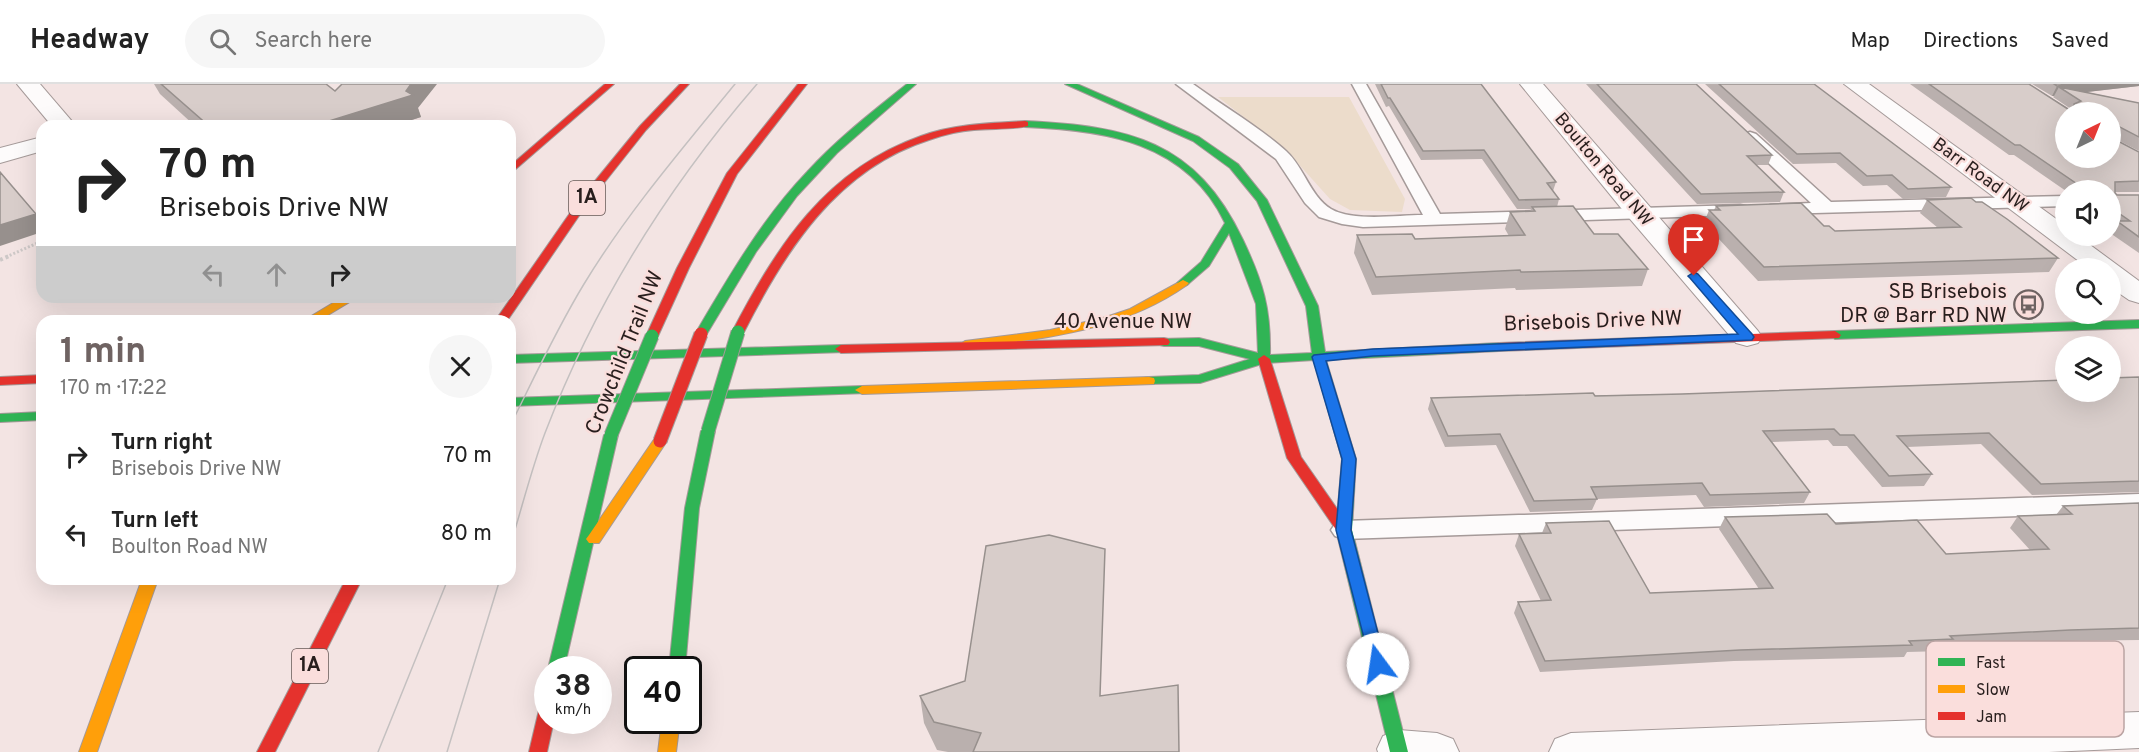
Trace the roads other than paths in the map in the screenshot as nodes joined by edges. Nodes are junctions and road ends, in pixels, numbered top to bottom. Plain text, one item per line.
1 (28, 84) edge
2 (610, 84) edge
3 (685, 84) edge
4 (803, 84) edge
5 (912, 84) edge
6 (1069, 84) edge
7 (1183, 84) edge
8 (1359, 84) edge
9 (1531, 84) edge
10 (1855, 84) edge
11 (59, 120) edge
12 (1734, 123) edge
13 (36, 146) edge
14 (0, 156) edge
15 (516, 166) edge
16 (2055, 201) edge
17 (2014, 202) junction
18 (1826, 207) junction
19 (1639, 213) junction
20 (1434, 219) junction
21 (1230, 223) junction
22 (2091, 258) edge
23 (2121, 281) edge
24 (2139, 294) edge
25 (516, 299) edge
26 (341, 303) edge
27 (364, 303) edge
28 (353, 313) dead end
29 (320, 315) edge
30 (2139, 324) edge
31 (1747, 337) junction
32 (965, 345) junction
33 (1319, 357) junction
34 (516, 359) edge
35 (1264, 359) junction
36 (36, 379) edge
37 (0, 381) edge
38 (516, 402) edge
39 (36, 416) edge
40 (0, 418) edge
41 (2139, 503) edge
42 (1344, 530) junction
43 (581, 557) junction
44 (148, 585) edge
45 (351, 585) edge
46 (559, 656) edge
47 (678, 656) edge
48 (542, 734) edge
49 (669, 734) edge
50 (2128, 738) edge
51 (1412, 751) edge
52 (88, 752) edge
53 (266, 752) edge
54 (538, 752) edge
55 (667, 752) edge
56 (1571, 752) edge

1 - 11 street
2 - 15 main road
3 - 25 main road, 1A
4 - 43 main road, Crowchild Trail NW, bridge
5 - 43 main road, bridge
6 - 33 main road
7 - 20 lane
8 - 20 lane
9 - 19 street, Boulton Road NW
10 - 17 street, Barr Road NW
12 - 18 lane
13 - 14 street
16 - 17 lane
17 - 18 lane
17 - 22 street, Barr Road NW
18 - 19 lane
19 - 20 lane
19 - 31 street, Boulton Road NW
21 - 32 main road
21 - 35 main road
21 - 47 main road, bridge
23 - 24 street
26 - 29 main road
27 - 28 main road
30 - 31 main road, Brisebois Drive NW
31 - 33 main road, Brisebois Drive NW
32 - 34 main road, 40 Avenue NW
32 - 35 main road, 40 Avenue NW
33 - 35 main road, Brisebois Drive NW
33 - 42 main road
35 - 38 main road
35 - 42 main road
36 - 37 main road
39 - 40 main road
41 - 42 lane
42 - 51 main road
43 - 46 main road, Crowchild Trail NW
44 - 52 main road
45 - 53 main road, 1A
48 - 54 main road
49 - 55 main road
50 - 56 street

